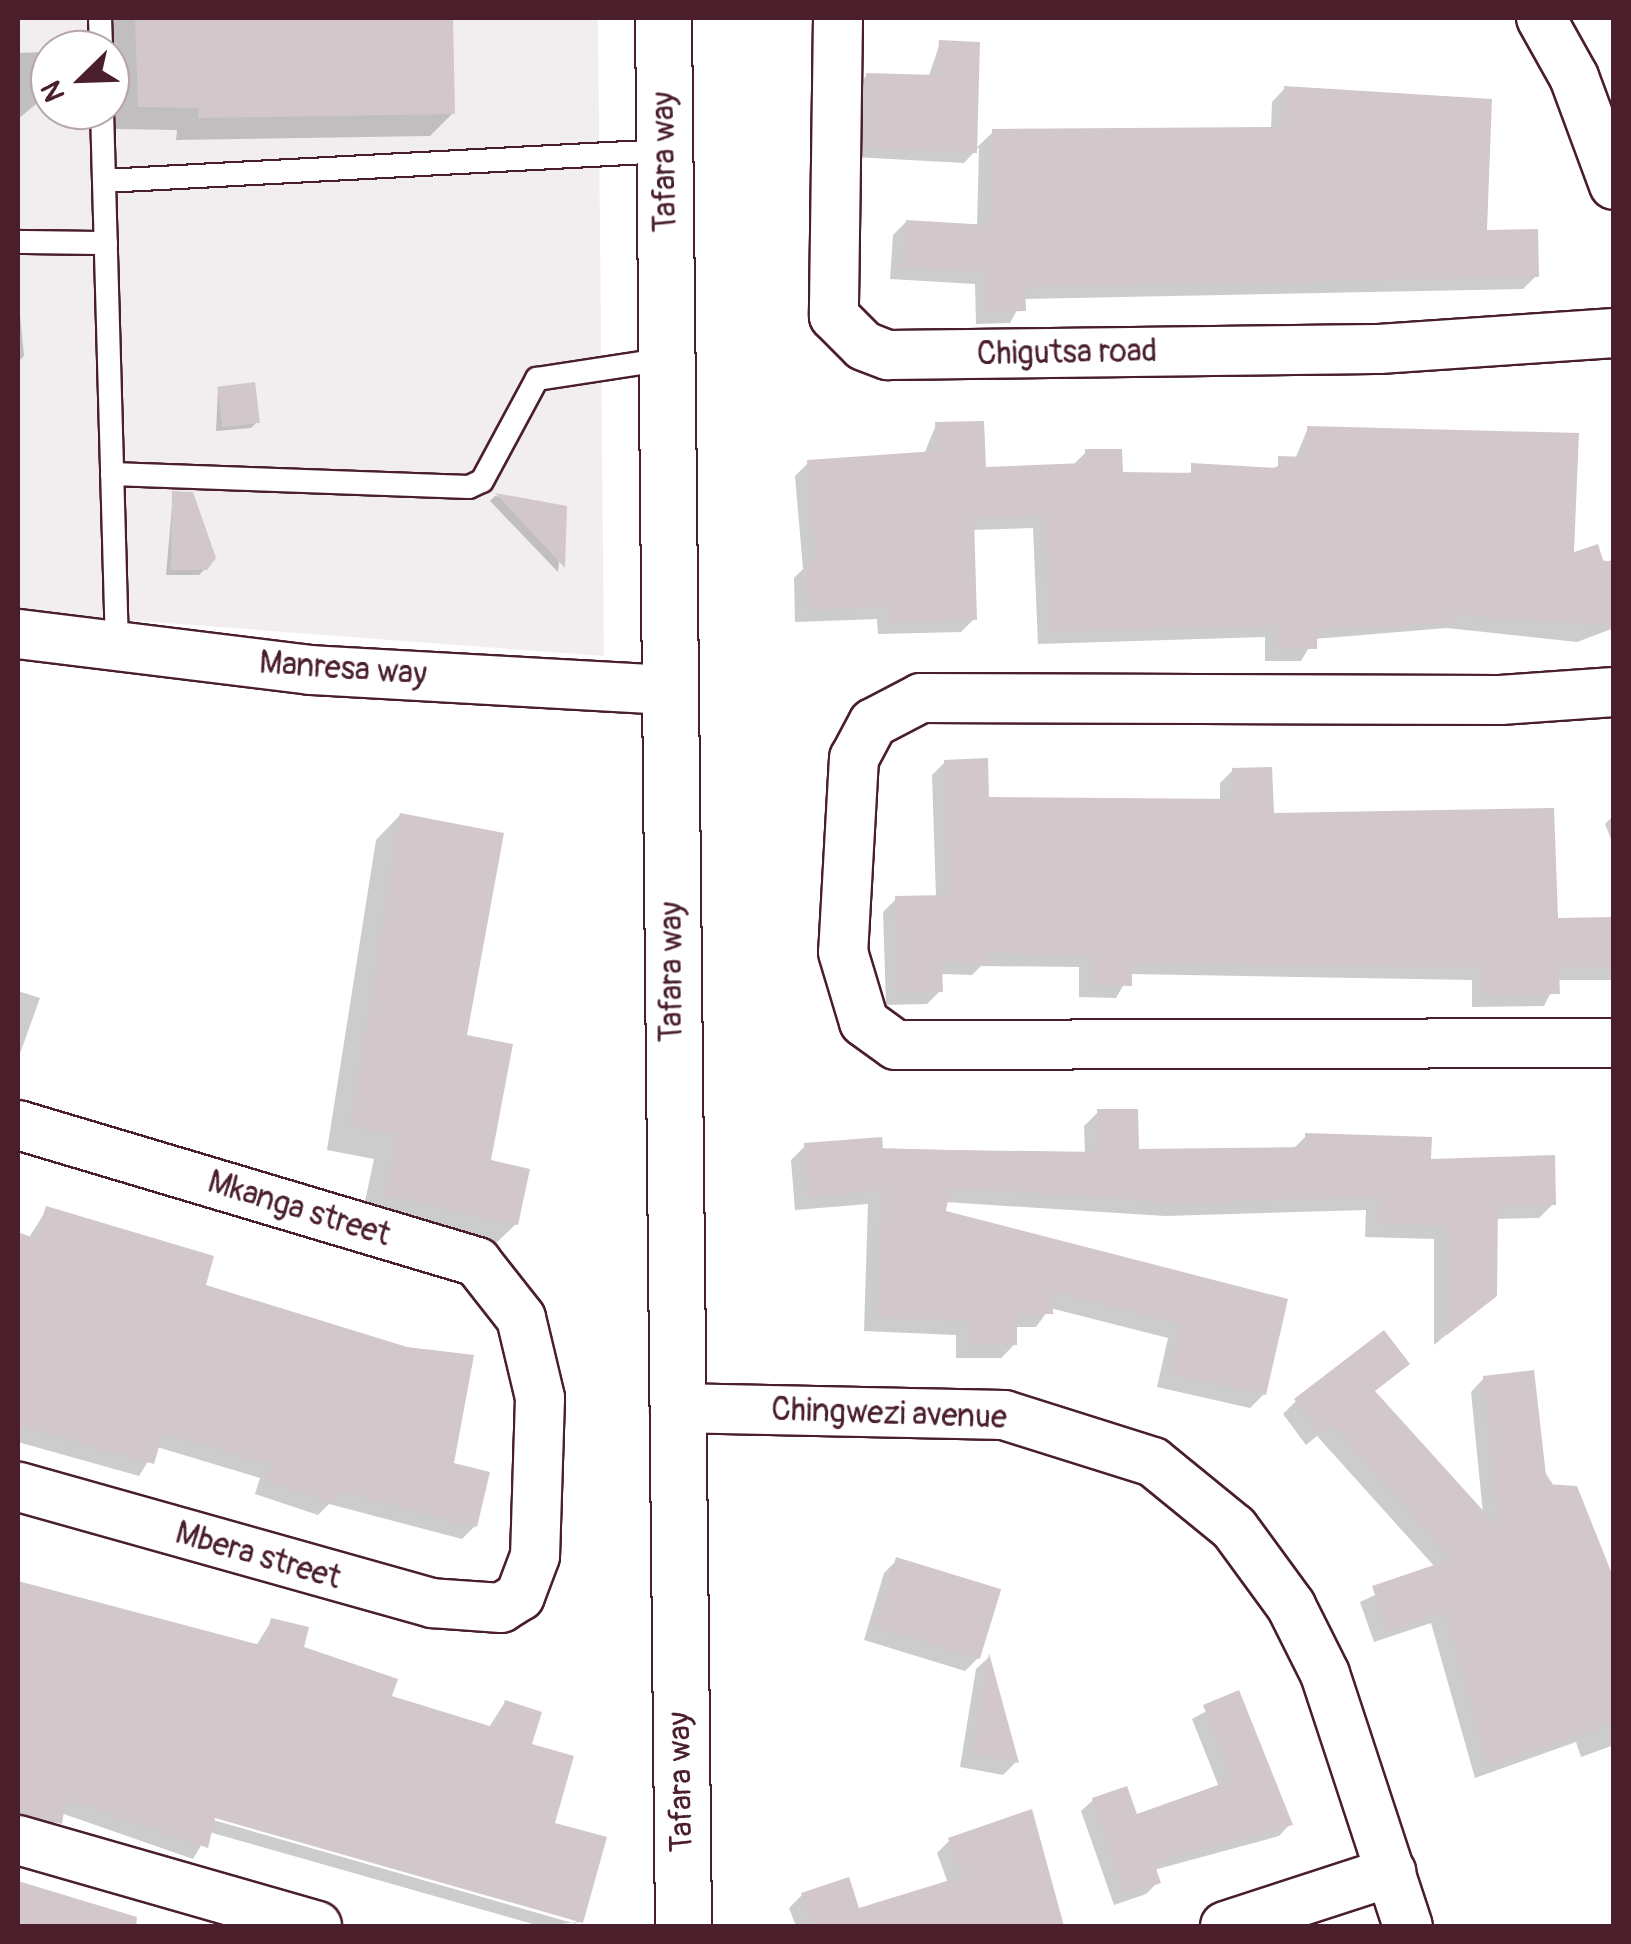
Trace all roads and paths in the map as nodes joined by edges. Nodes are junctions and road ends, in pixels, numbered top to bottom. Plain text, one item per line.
1 (663, 18) edge
2 (838, 18) edge
3 (1540, 18) edge
4 (103, 130) edge
5 (666, 151) junction
6 (104, 182) junction
7 (1613, 182) edge
8 (18, 242) edge
9 (106, 243) junction
10 (1614, 333) edge
11 (668, 359) junction
12 (112, 474) junction
13 (18, 634) edge
14 (117, 647) junction
15 (670, 690) junction
16 (1614, 692) edge
17 (1614, 1043) edge
18 (18, 1126) edge
19 (676, 1408) junction
20 (18, 1486) edge
21 (501, 1608) joint
22 (18, 1840) edge
23 (1391, 1872) junction
24 (317, 1926) edge
25 (683, 1926) edge
26 (1226, 1926) edge
27 (1408, 1926) edge

1 - 5 street, Tafara way
2 - 10 street, Chigutsa road
3 - 7 street
4 - 6 lane
5 - 6 lane
5 - 11 street, Tafara way
6 - 9 lane
8 - 9 lane
9 - 12 lane
11 - 12 lane
11 - 15 street, Tafara way
12 - 14 lane
13 - 14 street, Manresa way
14 - 15 street, Manresa way
15 - 19 street, Tafara way
16 - 17 street
18 - 21 street, Mkanga street
19 - 23 street, Chingwezi avenue
19 - 25 street, Tafara way
20 - 21 street, Mbera street
22 - 24 street
23 - 26 street
23 - 27 street, Chingwezi avenue

